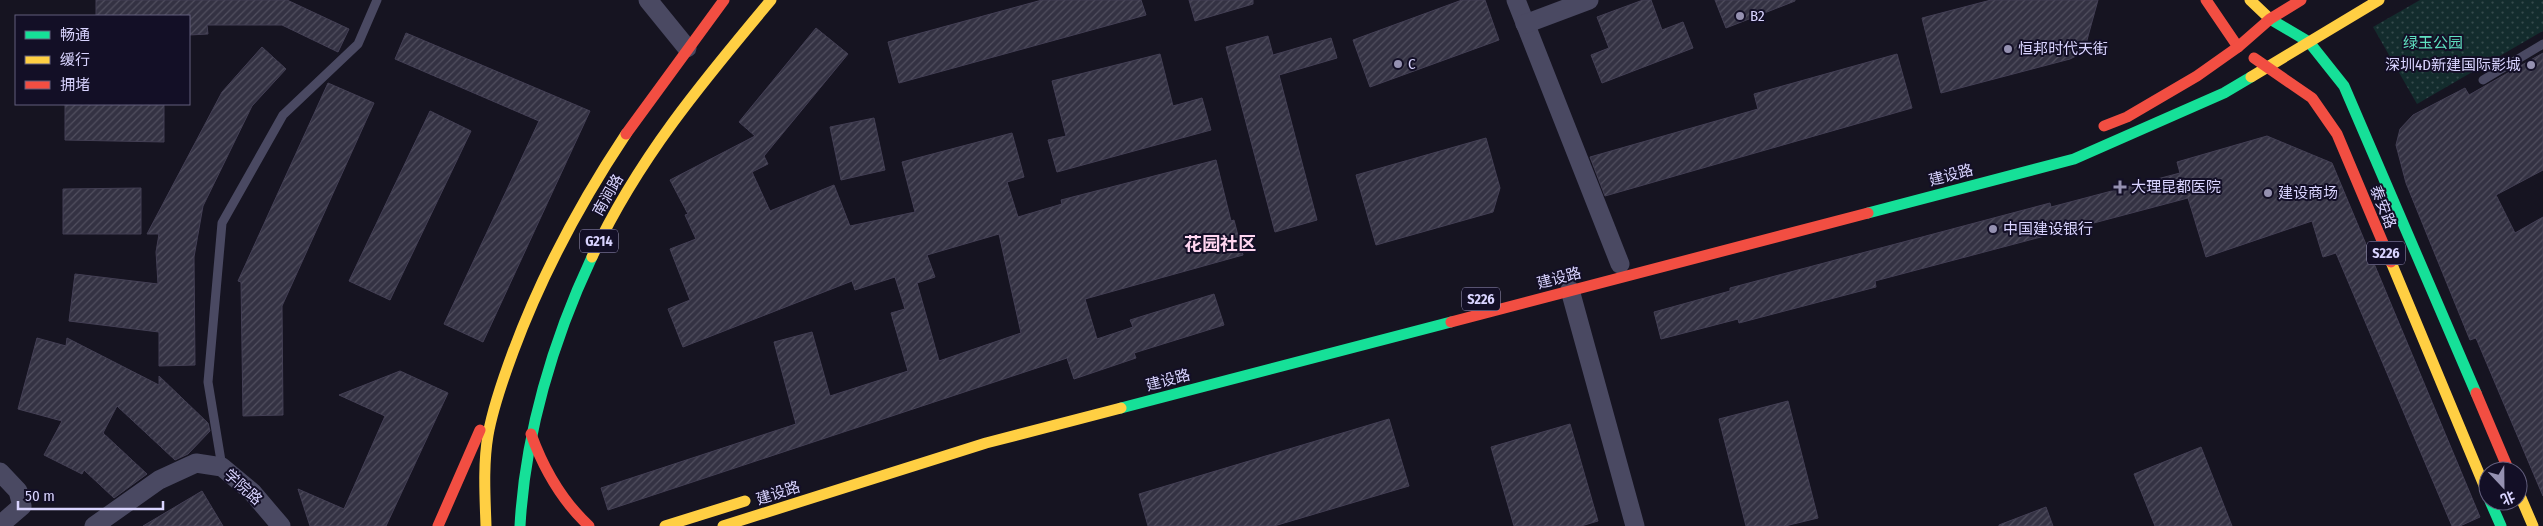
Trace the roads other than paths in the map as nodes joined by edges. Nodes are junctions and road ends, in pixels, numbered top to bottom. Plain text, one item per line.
1 (376, 0) edge
2 (648, 0) edge
3 (724, 0) edge
4 (771, 0) edge
5 (1516, 0) edge
6 (1589, 0) edge
7 (2206, 0) edge
8 (2250, 0) edge
9 (2301, 0) edge
10 (2379, 0) edge
11 (2270, 19) junction
12 (1525, 24) junction
13 (2309, 42) junction
14 (2543, 44) edge
15 (2238, 47) junction
16 (702, 60) junction
17 (2267, 68) junction
18 (2483, 80) dead end
19 (2094, 131) dead end
20 (1620, 264) dead end
21 (1570, 290) junction
22 (504, 376) junction
23 (531, 434) junction
24 (2506, 461) edge
25 (222, 467) junction
26 (2478, 471) edge
27 (0, 472) edge
28 (758, 497) dead end
29 (2494, 511) edge
30 (2527, 511) edge
31 (0, 525) edge
32 (94, 526) edge
33 (281, 526) edge
34 (438, 526) edge
35 (486, 526) edge
36 (520, 526) edge
37 (589, 526) edge
38 (665, 526) edge
39 (723, 526) edge
40 (1635, 526) edge
41 (2500, 526) edge
42 (2533, 526) edge

1 - 25 lane
2 - 16 street
3 - 16 main road, 南涧路 / G214
4 - 16 main road, 南涧路 / G214
5 - 12 street
6 - 12 street
7 - 15 main road, 泰安路
8 - 11 main road, 泰安路
9 - 11 main road
10 - 13 main road, 建设路
11 - 13 main road, 泰安路 / S226
11 - 15 main road
12 - 20 street
13 - 17 main road, 建设路 / S226
13 - 24 main road, 泰安路 / S226
14 - 18 lane
15 - 17 main road, 泰安路 / S226
15 - 19 main road
16 - 22 main road, 南涧路 / G214
16 - 23 main road, 南涧路 / G214
17 - 21 main road, 建设路 / S226
17 - 26 main road, 泰安路 / S226
21 - 39 main road, 建设路 / S226
21 - 40 street
22 - 34 main road
22 - 35 main road, 南涧路 / G214
23 - 36 main road, 南涧路 / G214
23 - 37 main road
25 - 32 street, 学院路
25 - 33 street, 学院路
27 - 31 street
28 - 38 main road, 建设路
29 - 41 main road
30 - 42 main road

